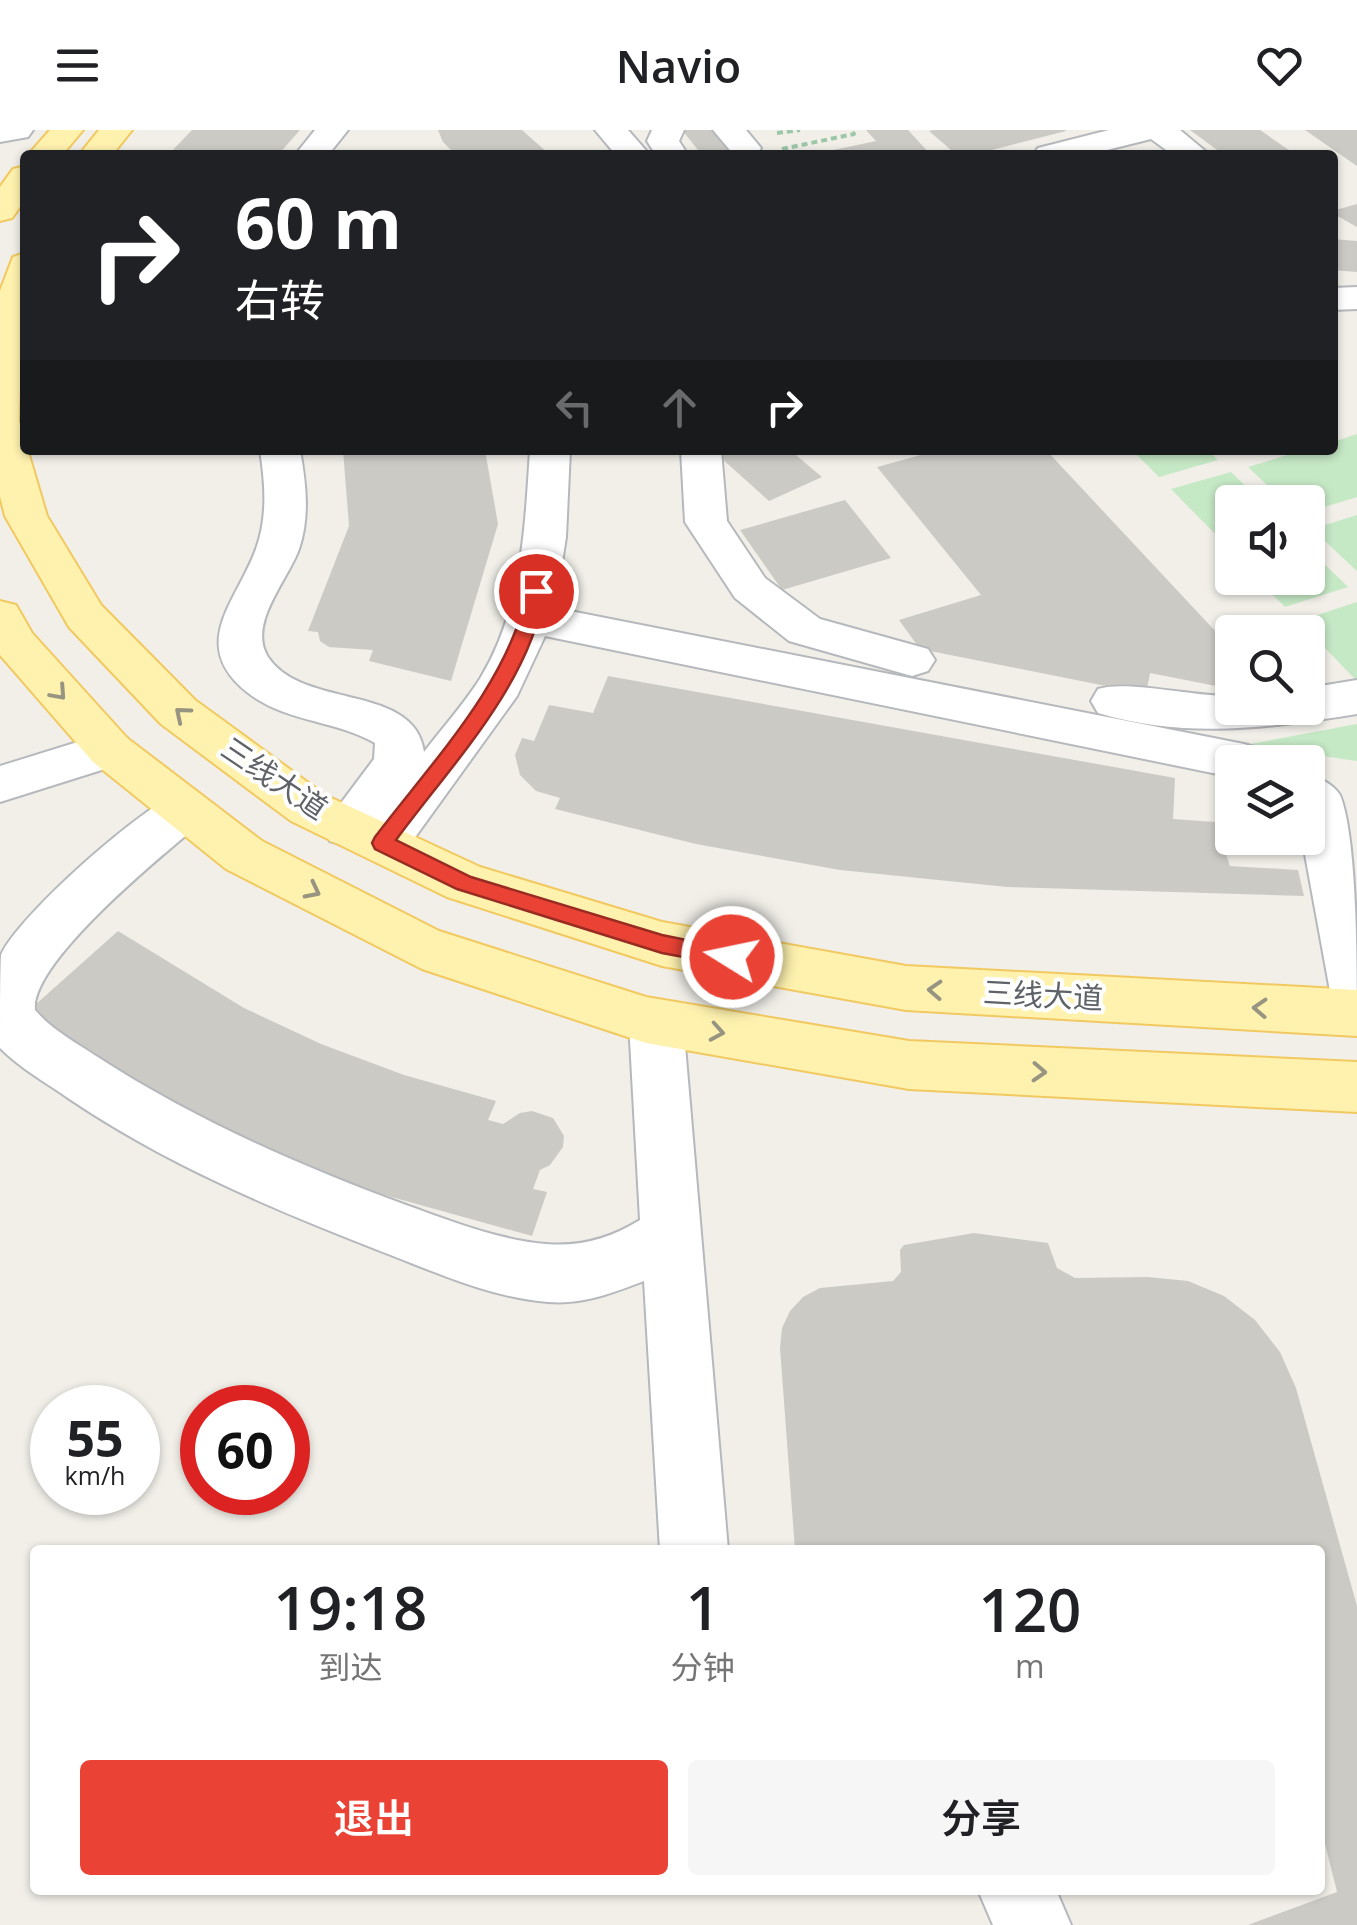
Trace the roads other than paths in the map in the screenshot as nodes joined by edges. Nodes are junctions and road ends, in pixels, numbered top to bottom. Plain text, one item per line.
1 (17, 130) edge
2 (67, 130) edge
3 (116, 130) edge
4 (332, 130) edge
5 (611, 130) edge
6 (1147, 130) edge
7 (1159, 130) edge
8 (0, 132) edge
9 (49, 150) edge
10 (99, 150) edge
11 (316, 150) edge
12 (629, 150) edge
13 (1069, 150) edge
14 (1187, 150) edge
15 (20, 183) edge
16 (0, 211) edge
17 (20, 283) edge
18 (0, 421) edge
19 (281, 455) edge
20 (550, 455) edge
21 (701, 455) edge
22 (0, 616) edge
23 (531, 618) junction
24 (1357, 696) edge
25 (1325, 701) edge
26 (1215, 713) edge
27 (110, 750) junction
28 (1215, 756) edge
29 (0, 784) edge
30 (185, 809) junction
31 (1325, 826) edge
32 (365, 835) junction
33 (1357, 991) edge
34 (1357, 1014) edge
35 (656, 1022) junction
36 (1357, 1087) edge
37 (671, 1234) junction
38 (694, 1545) edge
39 (1019, 1895) edge
40 (1032, 1925) edge

1 - 8 lane
2 - 9 main road
3 - 10 main road
4 - 11 lane
5 - 12 lane
6 - 13 lane
7 - 14 lane
15 - 16 main road
17 - 18 main road, 三线大道
32 -> 18 main road, 三线大道
19 - 32 lane
20 - 23 lane
21 - 26 lane
22 -> 27 main road
23 - 28 lane
23 - 32 lane
24 - 25 lane
27 - 29 lane
27 - 30 main road
30 -> 35 main road
30 - 37 lane
31 - 33 lane
34 -> 32 main road, 三线大道
35 -> 36 main road
35 - 37 lane
37 - 38 lane
39 - 40 lane

